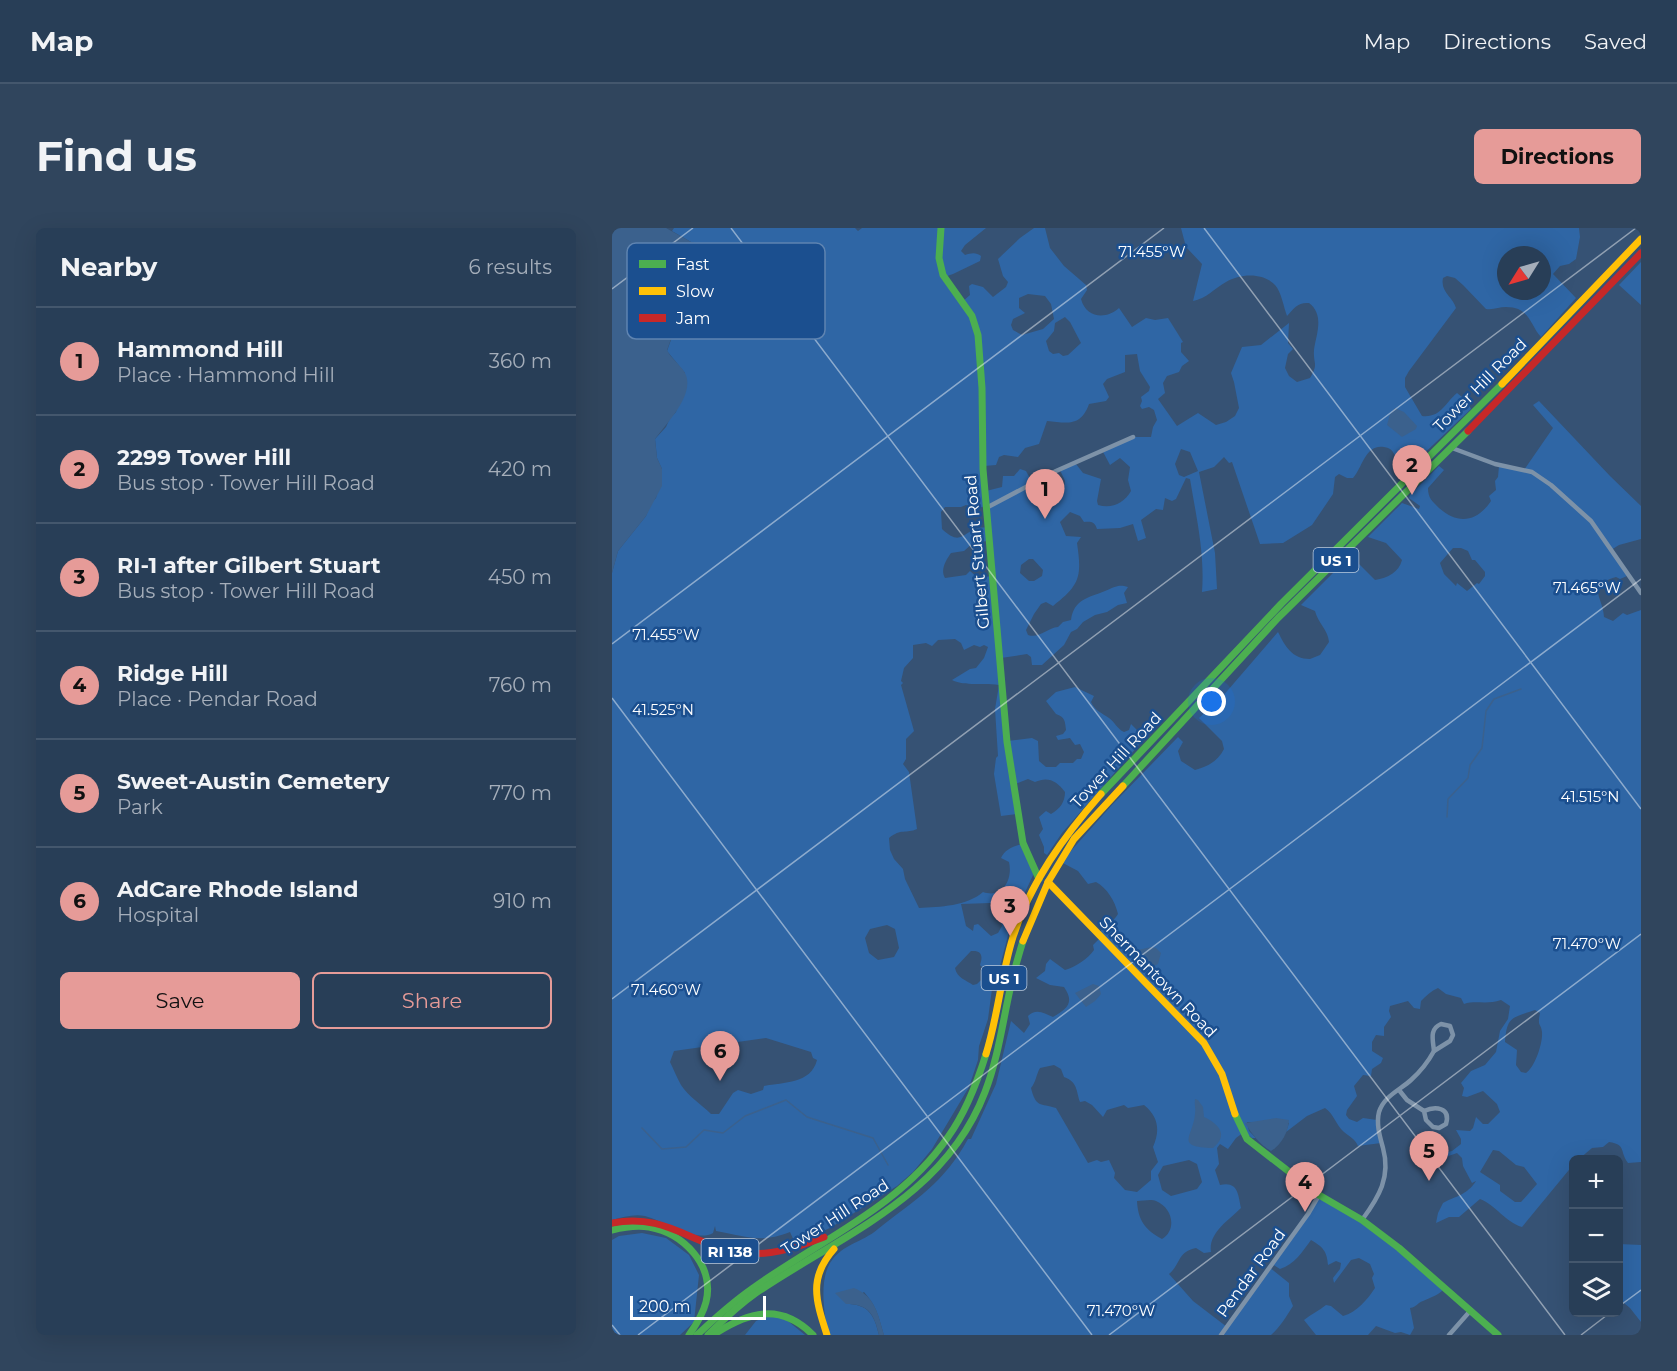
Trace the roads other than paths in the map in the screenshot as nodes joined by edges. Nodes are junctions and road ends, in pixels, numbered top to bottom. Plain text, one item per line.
1 (941, 228) edge
2 (1641, 239) edge
3 (1641, 253) edge
4 (1133, 437) dead end
5 (1451, 447) junction
6 (988, 507) junction
7 (1301, 584) junction
8 (1641, 593) edge
9 (1203, 699) junction
10 (1039, 879) junction
11 (1048, 882) junction
12 (1434, 1051) junction
13 (1399, 1090) junction
14 (1424, 1111) junction
15 (1319, 1195) junction
16 (1362, 1220) junction
17 (612, 1224) edge
18 (612, 1230) edge
19 (850, 1230) junction
20 (1472, 1310) junction
21 (689, 1335) edge
22 (697, 1335) edge
23 (708, 1335) edge
24 (713, 1335) edge
25 (813, 1335) edge
26 (826, 1335) edge
27 (1221, 1335) edge
28 (1449, 1335) edge
29 (1498, 1335) edge

1 - 6 main road, Gilbert Stuart Road
2 - 7 main road, Tower Hill Road / US 1
3 - 5 main road, Tower Hill Road / US 1
4 - 6 street
5 - 8 street
5 - 9 main road, Tower Hill Road / US 1
6 - 10 main road, Gilbert Stuart Road
7 - 9 main road
7 - 10 main road, Tower Hill Road / US 1
9 - 11 main road, Tower Hill Road / US 1
10 - 19 main road, Tower Hill Road / US 1
11 - 15 main road, Shermantown Road
11 - 19 main road, Tower Hill Road / US 1
12 - 12 street
12 - 13 street
13 - 14 street
13 - 16 street
14 - 14 street
15 - 16 main road, Shermantown Road
15 - 27 street, Pendar Road
16 - 20 main road, Shermantown Road
17 - 19 main road, RI 138
18 - 21 main road
19 - 22 main road, Tower Hill Road / US 1
19 - 23 main road, Tower Hill Road / US 1
19 - 26 main road
20 - 28 street
20 - 29 main road, Shermantown Road
24 - 25 main road

